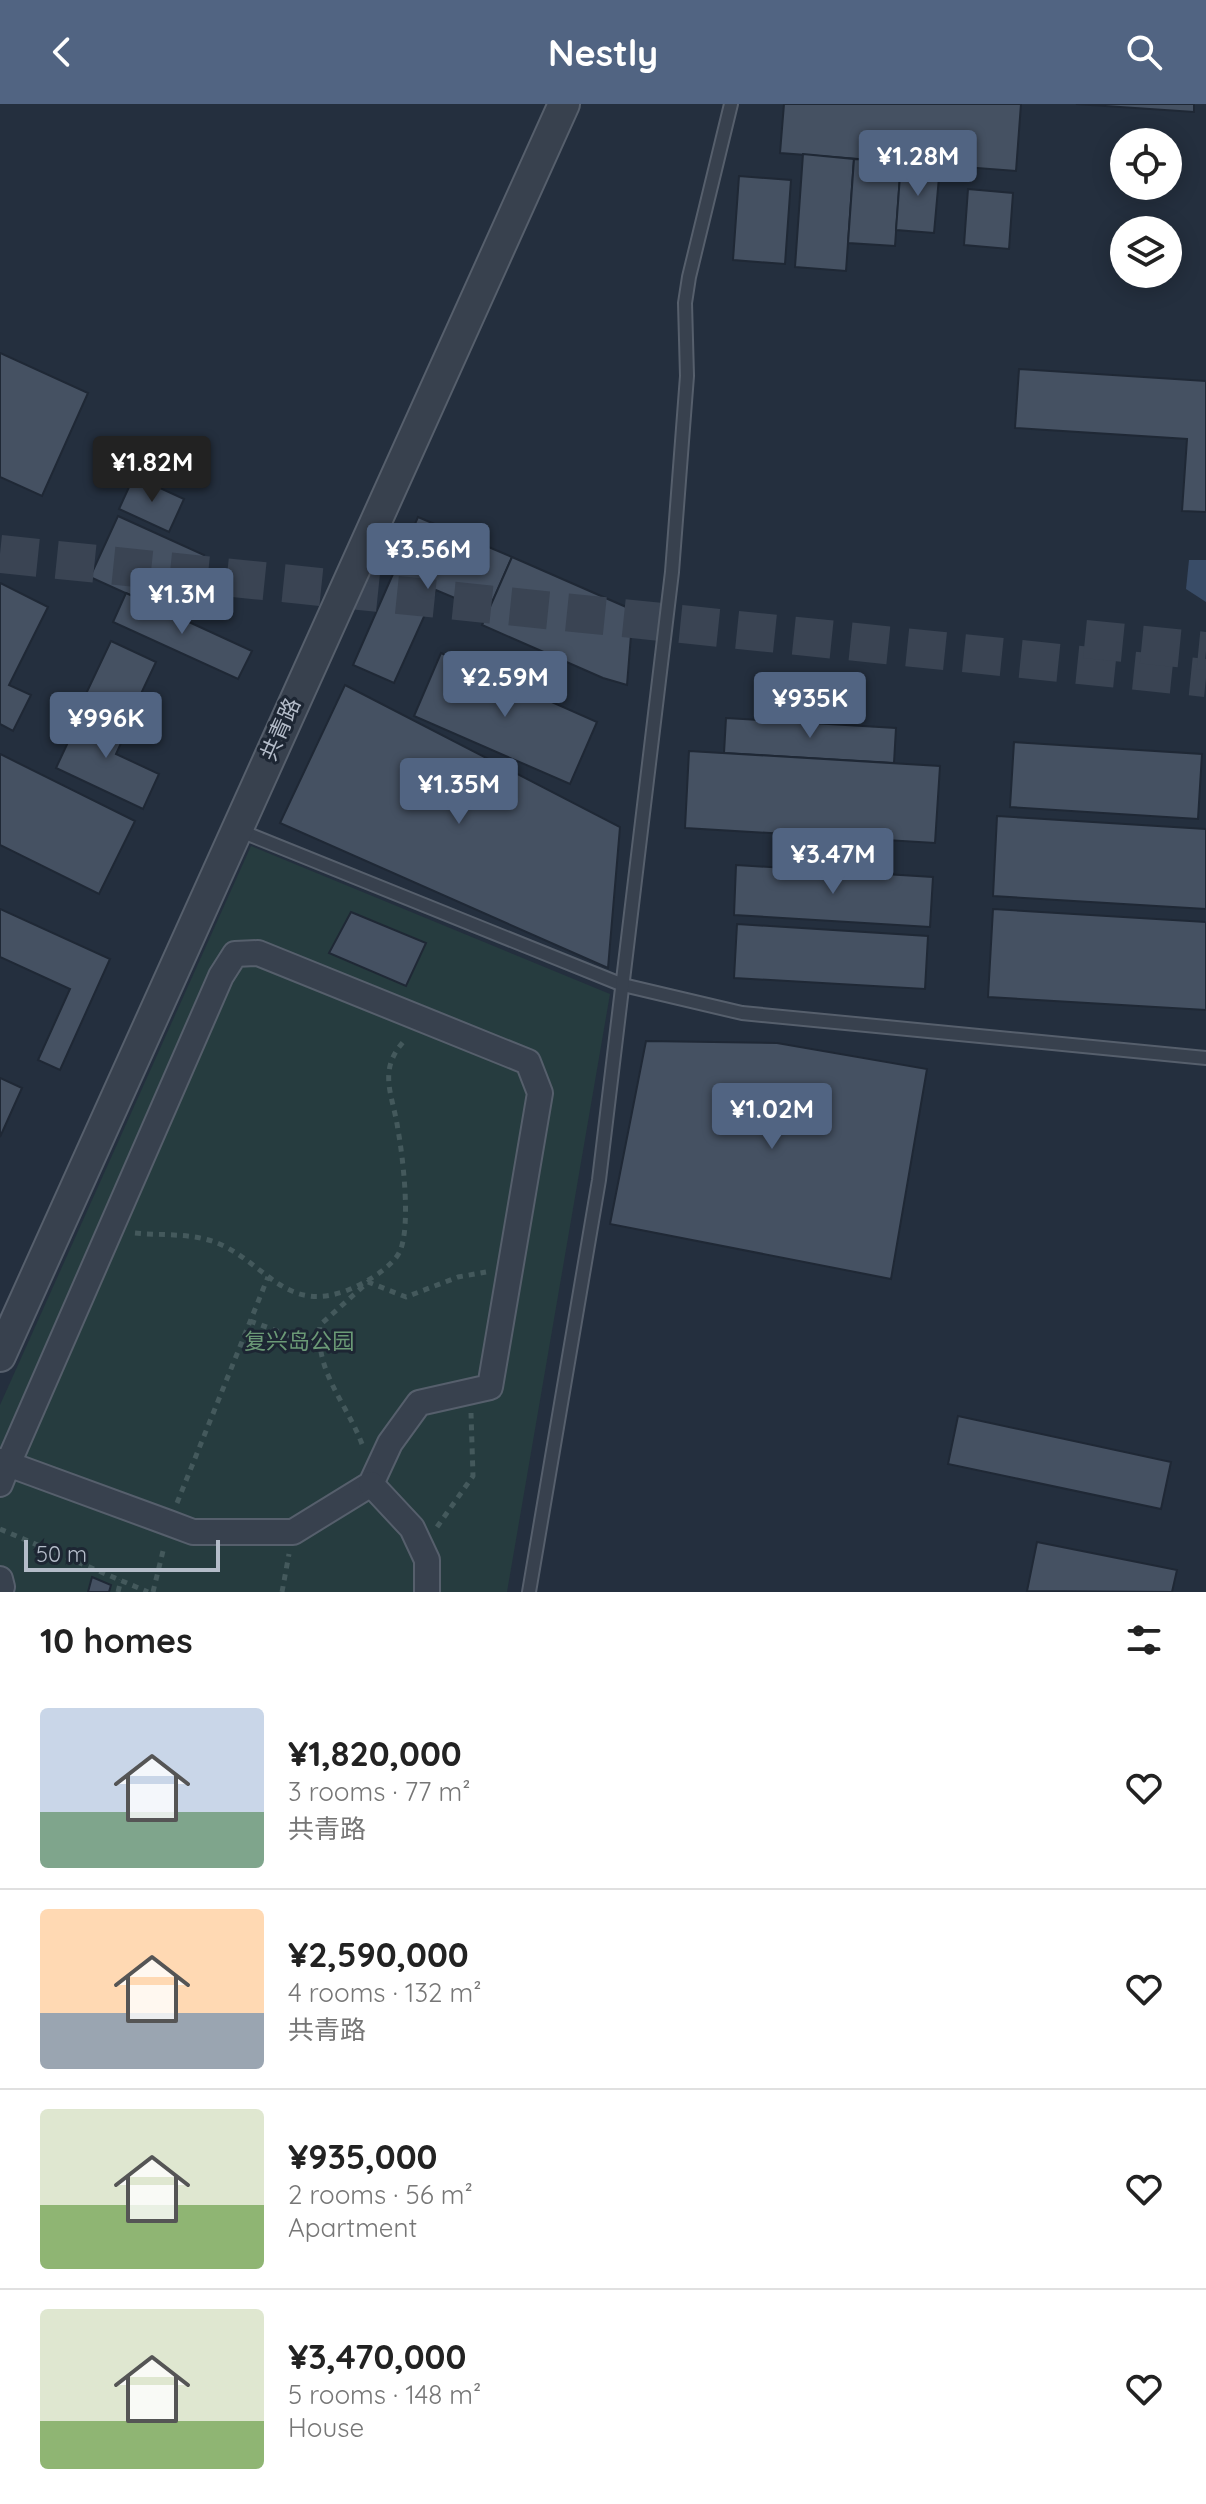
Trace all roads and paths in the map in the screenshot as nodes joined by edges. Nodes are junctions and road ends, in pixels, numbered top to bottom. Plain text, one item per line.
1 (564, 104) edge
2 (731, 104) edge
3 (235, 828) junction
4 (623, 985) junction
5 (424, 1020) junction
6 (1206, 1058) edge
7 (110, 1231) junction
8 (510, 1268) junction
9 (268, 1277) junction
10 (368, 1282) junction
11 (250, 1321) junction
12 (318, 1346) junction
13 (0, 1356) edge
14 (471, 1392) junction
15 (3, 1470) edge
16 (371, 1484) junction
17 (169, 1523) junction
18 (0, 1529) edge
19 (293, 1532) junction
20 (422, 1549) junction
21 (0, 1579) edge
22 (121, 1580) junction
23 (0, 1592) edge
24 (118, 1592) edge
25 (150, 1592) edge
26 (282, 1592) edge
27 (427, 1592) edge
28 (529, 1592) edge

1 - 3 street, 共青路
2 - 4 lane
3 - 4 lane
3 - 13 street, 共青路
4 - 6 lane
4 - 28 lane
5 - 7 street
5 - 8 street
5 - 10 path
7 - 9 path
7 - 15 street
8 - 10 path
8 - 14 street
9 - 10 path
9 - 11 path
10 - 12 path
11 - 12 path
11 - 17 path
12 - 16 path
14 - 16 street
14 - 20 path
15 - 17 street
16 - 19 street
16 - 20 street
17 - 19 street
17 - 25 path
18 - 22 path
19 - 26 path
20 - 27 street
21 - 23 street
22 - 24 path
22 - 25 path

